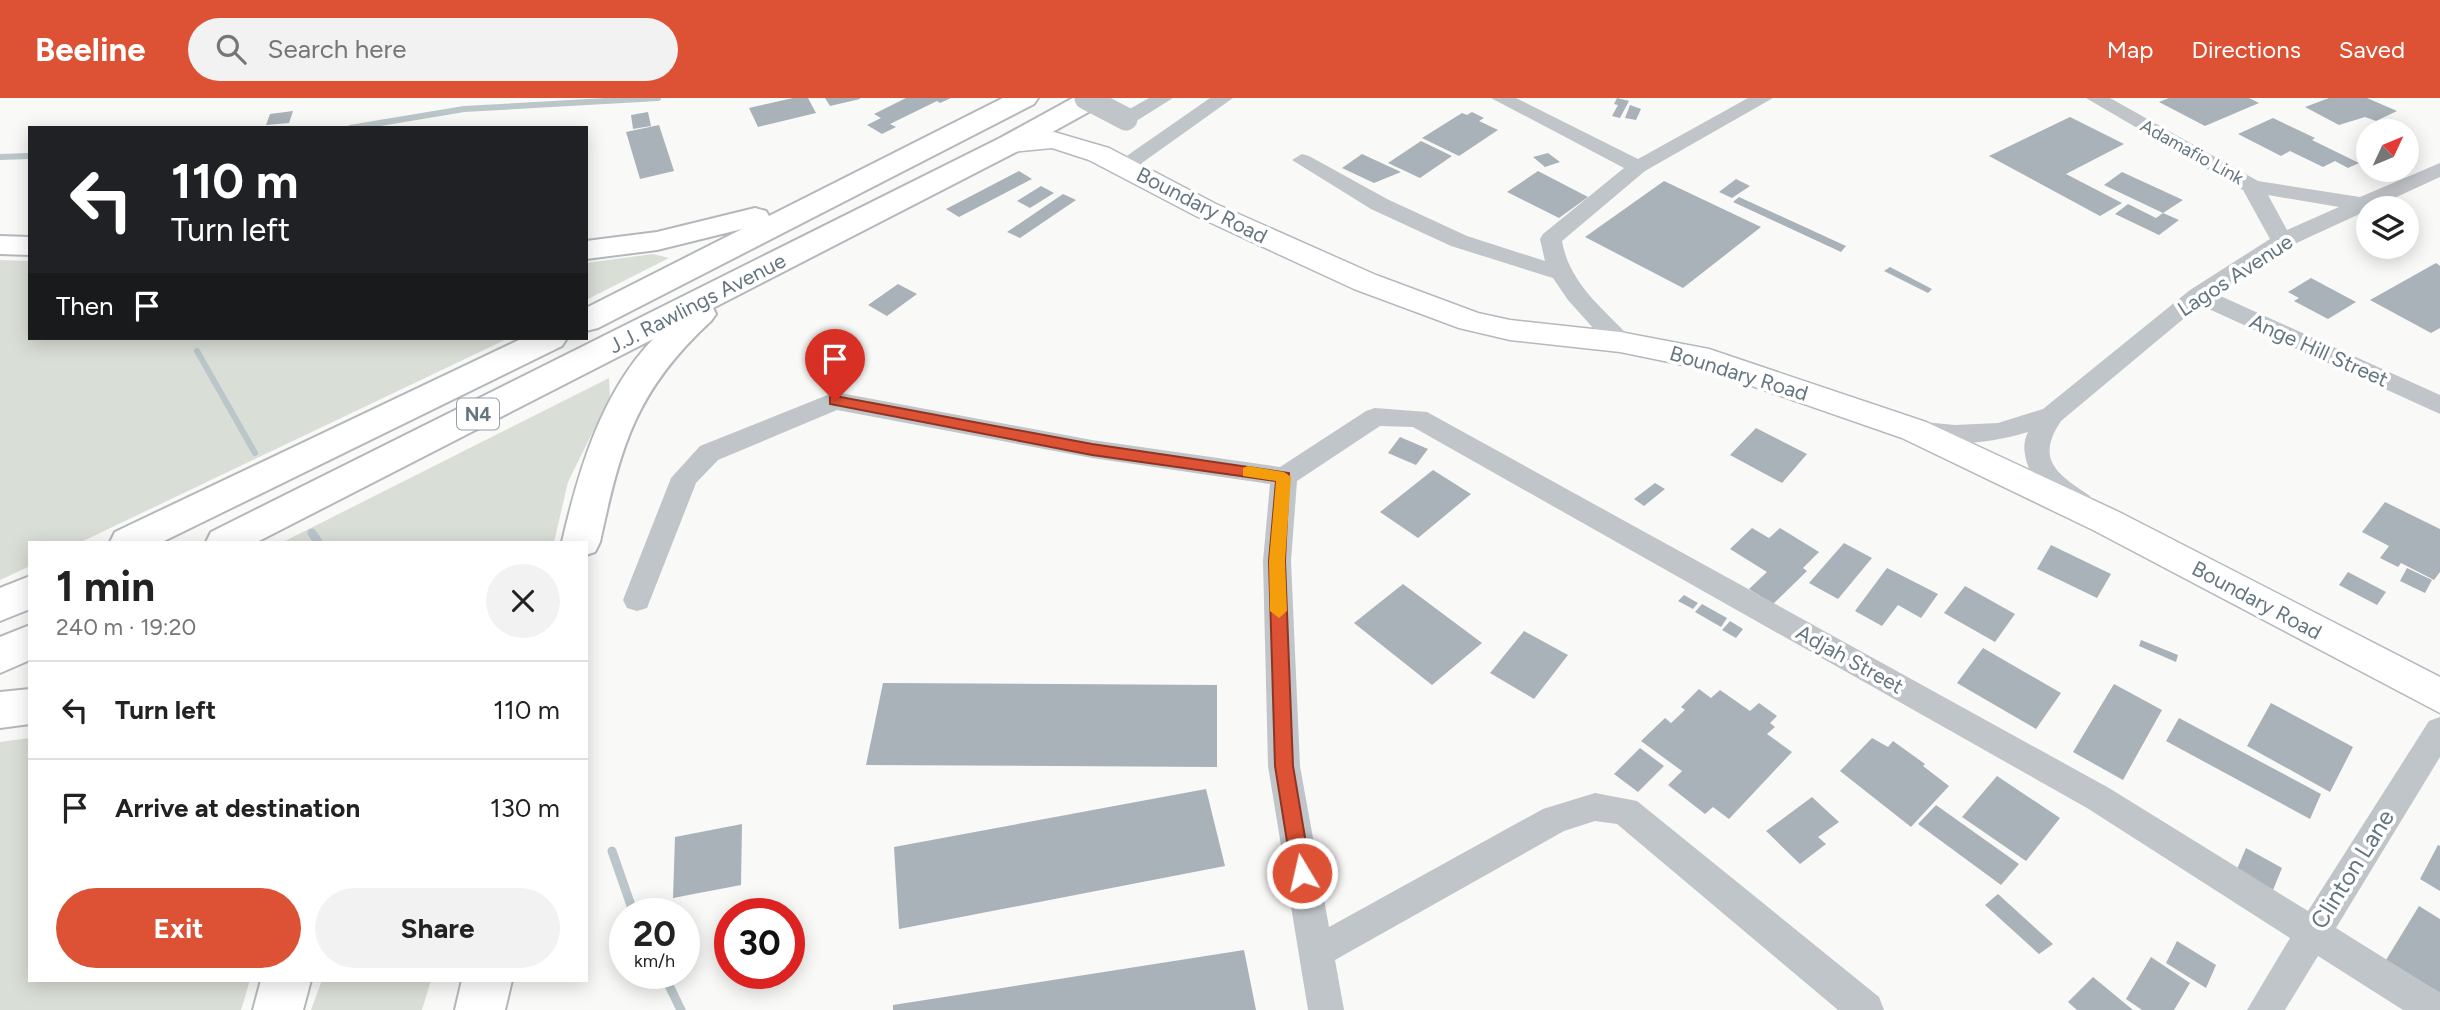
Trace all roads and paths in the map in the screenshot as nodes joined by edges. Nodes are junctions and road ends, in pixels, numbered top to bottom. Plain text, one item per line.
1 (1024, 98) edge
2 (1086, 98) edge
3 (1093, 98) edge
4 (1163, 98) edge
5 (1501, 98) edge
6 (1763, 98) edge
7 (2096, 98) edge
8 (1218, 99) edge
9 (1010, 144) junction
10 (1302, 160) dead end
11 (1125, 166) junction
12 (1639, 167) junction
13 (2440, 169) edge
14 (2252, 186) junction
15 (2384, 196) edge
16 (828, 199) junction
17 (2356, 203) edge
18 (2356, 209) edge
19 (2282, 241) junction
20 (0, 245) edge
21 (28, 246) edge
22 (588, 250) edge
23 (1560, 273) junction
24 (731, 285) junction
25 (2199, 295) junction
26 (588, 320) edge
27 (547, 340) edge
28 (1620, 342) junction
29 (2440, 405) edge
30 (2052, 415) junction
31 (1914, 430) junction
32 (1284, 477) junction
33 (2106, 521) junction
34 (132, 541) edge
35 (227, 541) edge
36 (581, 541) edge
37 (28, 592) edge
38 (637, 600) dead end
39 (0, 605) edge
40 (28, 642) edge
41 (0, 656) edge
42 (2440, 696) edge
43 (28, 706) edge
44 (0, 710) edge
45 (2440, 730) edge
46 (2311, 934) junction
47 (1315, 953) junction
48 (285, 982) edge
49 (486, 982) edge
50 (278, 1010) edge
51 (480, 1010) edge
52 (1326, 1010) edge
53 (1866, 1010) edge
54 (2265, 1010) edge
55 (2435, 1010) edge

1 - 16 highway, J.J. Rawlings Avenue
2 - 4 street, bridge
3 - 9 highway, J.J. Rawlings Avenue / N4
5 - 12 street
6 - 12 street
7 - 14 street, Adamafio Link
8 - 11 street
9 - 11 main road, Boundary Road
9 - 24 highway, J.J. Rawlings Avenue / N4
10 - 23 street
11 - 28 main road, Boundary Road
12 - 23 street
13 - 15 street, Lagos Avenue
14 - 17 street, Adamafio Link
14 - 19 street, Adamafio Link
16 - 22 highway
16 - 26 highway, J.J. Rawlings Avenue
18 - 19 street, Lagos Avenue
19 - 25 street, Lagos Avenue
20 - 21 highway
23 - 28 street
24 - 35 highway, J.J. Rawlings Avenue / N4
24 - 36 highway
25 - 29 street, Ange Hill Street
25 - 30 street, Lagos Avenue
27 - 34 highway, N4
28 - 31 main road, Boundary Road
30 - 31 street, Lagos Avenue
30 - 33 street, Lagos Avenue
31 - 33 main road, Boundary Road
32 - 38 street
32 - 46 street, Adjah Street
32 - 47 street
33 - 42 main road, Boundary Road
37 - 39 highway
40 - 41 highway
43 - 44 highway
45 - 46 street, Clinton Lane
46 - 54 street, Clinton Lane
46 - 55 street, Adjah Street
47 - 52 street
47 - 53 street
48 - 50 highway
49 - 51 highway

